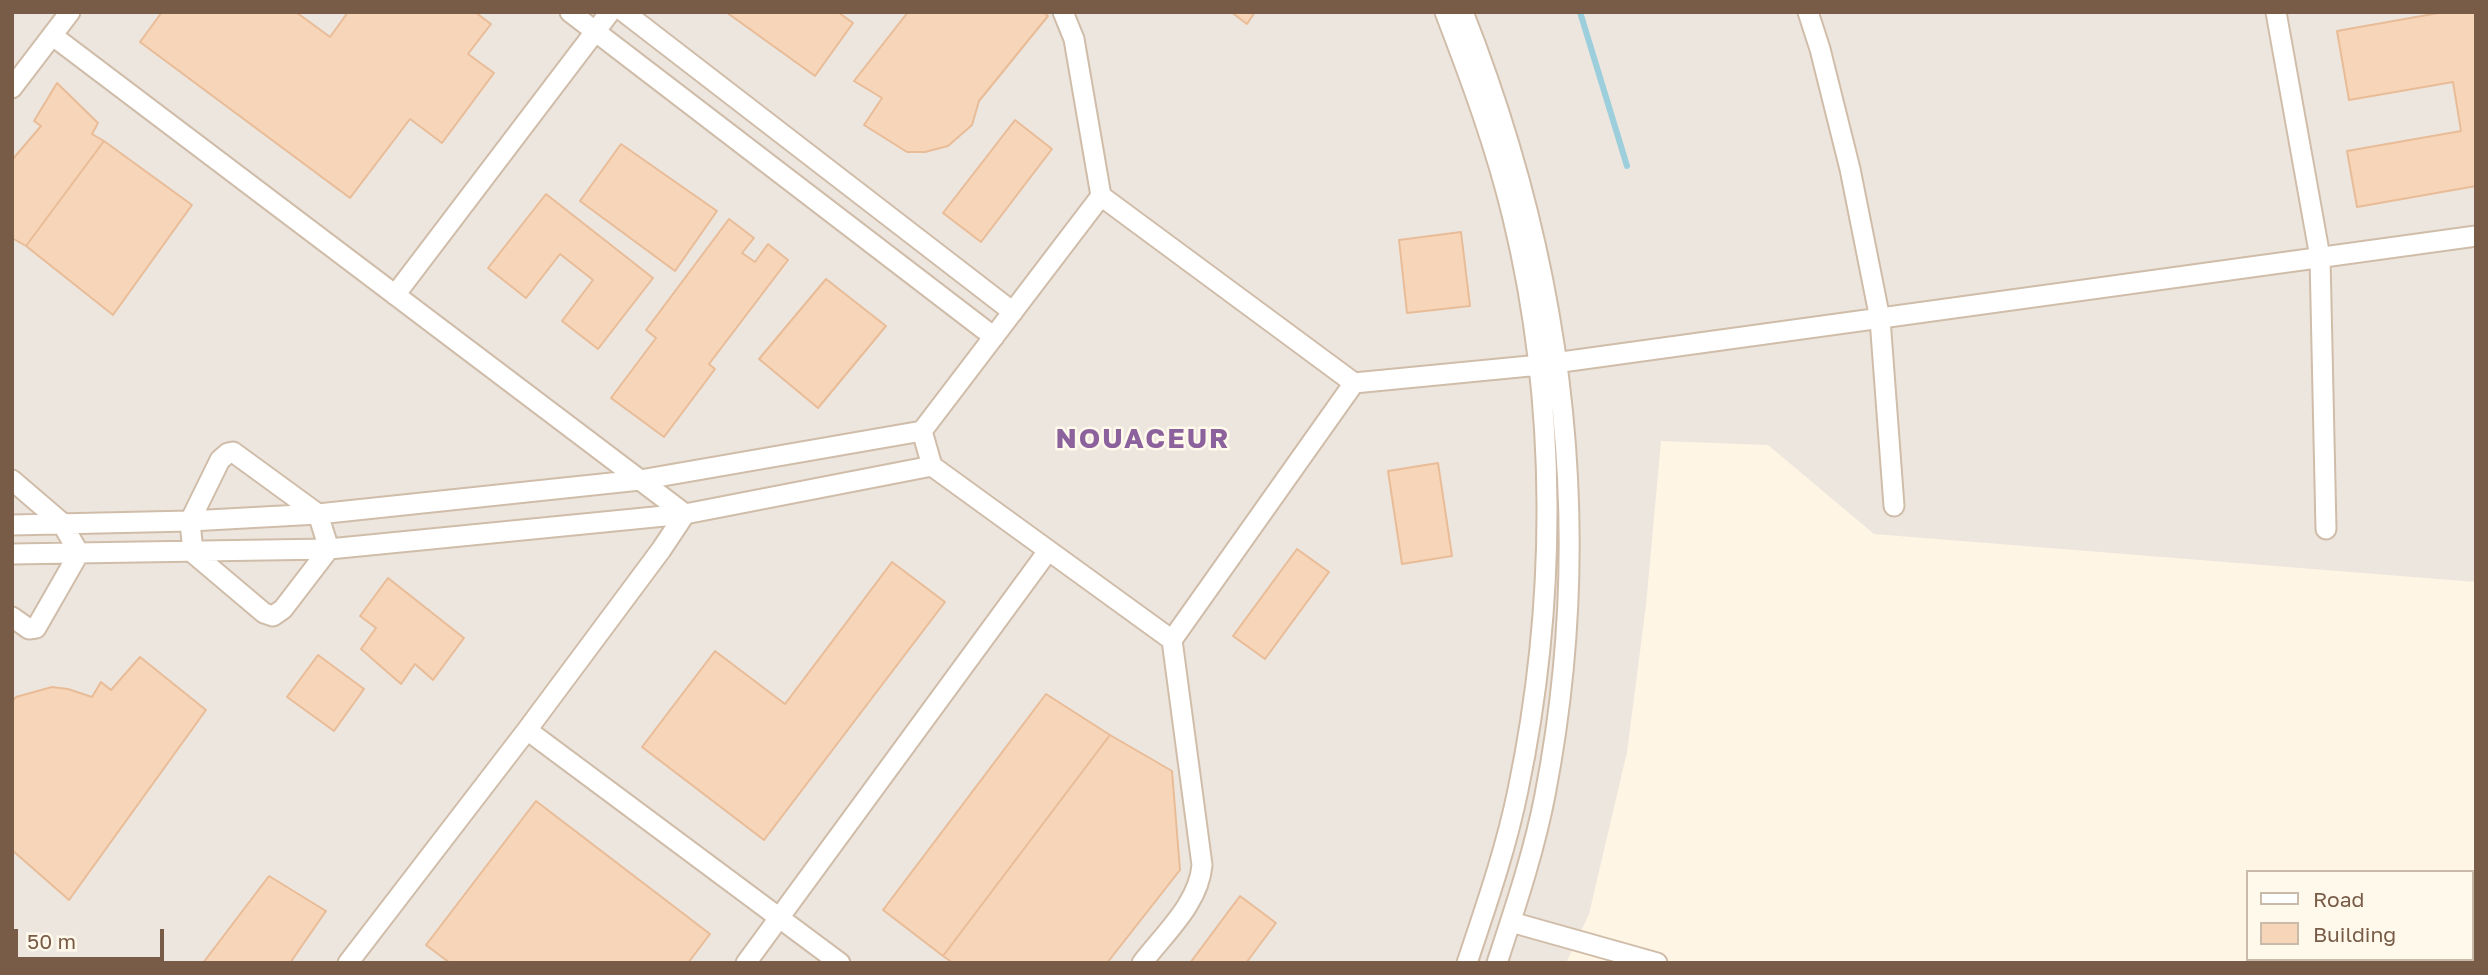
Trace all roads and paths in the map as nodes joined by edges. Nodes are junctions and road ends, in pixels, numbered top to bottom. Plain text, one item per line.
1 (70, 12) edge
2 (570, 12) edge
3 (610, 12) edge
4 (624, 12) edge
5 (1063, 12) edge
6 (1445, 12) edge
7 (1462, 12) edge
8 (1808, 12) edge
9 (2276, 12) edge
10 (596, 31) junction
11 (53, 36) junction
12 (12, 88) edge
13 (1101, 196) junction
14 (2476, 236) edge
15 (2320, 257) junction
16 (394, 295) junction
17 (1013, 312) junction
18 (1880, 319) junction
19 (994, 337) junction
20 (1548, 364) junction
21 (1354, 383) junction
22 (922, 431) junction
23 (932, 466) junction
24 (12, 480) edge
25 (640, 481) junction
26 (1894, 506) dead end
27 (318, 514) junction
28 (685, 514) junction
29 (190, 521) junction
30 (61, 522) junction
31 (12, 525) edge
32 (2326, 528) dead end
33 (329, 550) junction
34 (1048, 551) junction
35 (79, 553) junction
36 (193, 553) junction
37 (12, 554) edge
38 (12, 617) edge
39 (1172, 640) junction
40 (527, 730) junction
41 (779, 918) junction
42 (1511, 922) junction
43 (348, 963) edge
44 (746, 963) edge
45 (840, 963) edge
46 (1142, 963) edge
47 (1467, 963) edge
48 (1497, 963) edge
49 (1657, 963) edge

1 - 11 street
2 - 10 street
3 - 10 street
4 - 17 street
5 - 13 street
6 - 20 street
7 - 20 street
8 - 18 street
9 - 15 street
10 - 16 street
10 - 19 street
11 - 12 street
11 - 16 street
13 - 17 street
13 - 21 street
14 - 15 street
15 - 18 street
15 - 32 street
16 - 25 street
17 - 19 street
18 - 20 street
18 - 26 street
19 - 22 street
20 - 21 street
20 - 42 street
20 - 47 street
21 - 39 street
22 - 23 street
22 - 25 street
23 - 28 street
23 - 34 street
24 - 30 street
25 - 27 street
25 - 28 street
27 - 29 street
27 - 29 street
27 - 33 street
28 - 33 street
28 - 40 street
29 - 30 street
29 - 36 street
30 - 31 street
30 - 35 street
33 - 36 street
33 - 36 street
34 - 39 street
34 - 41 street
35 - 36 street
35 - 37 street
35 - 38 street
39 - 46 street
40 - 41 street
40 - 43 street
41 - 44 street
41 - 45 street
42 - 48 street
42 - 49 street

